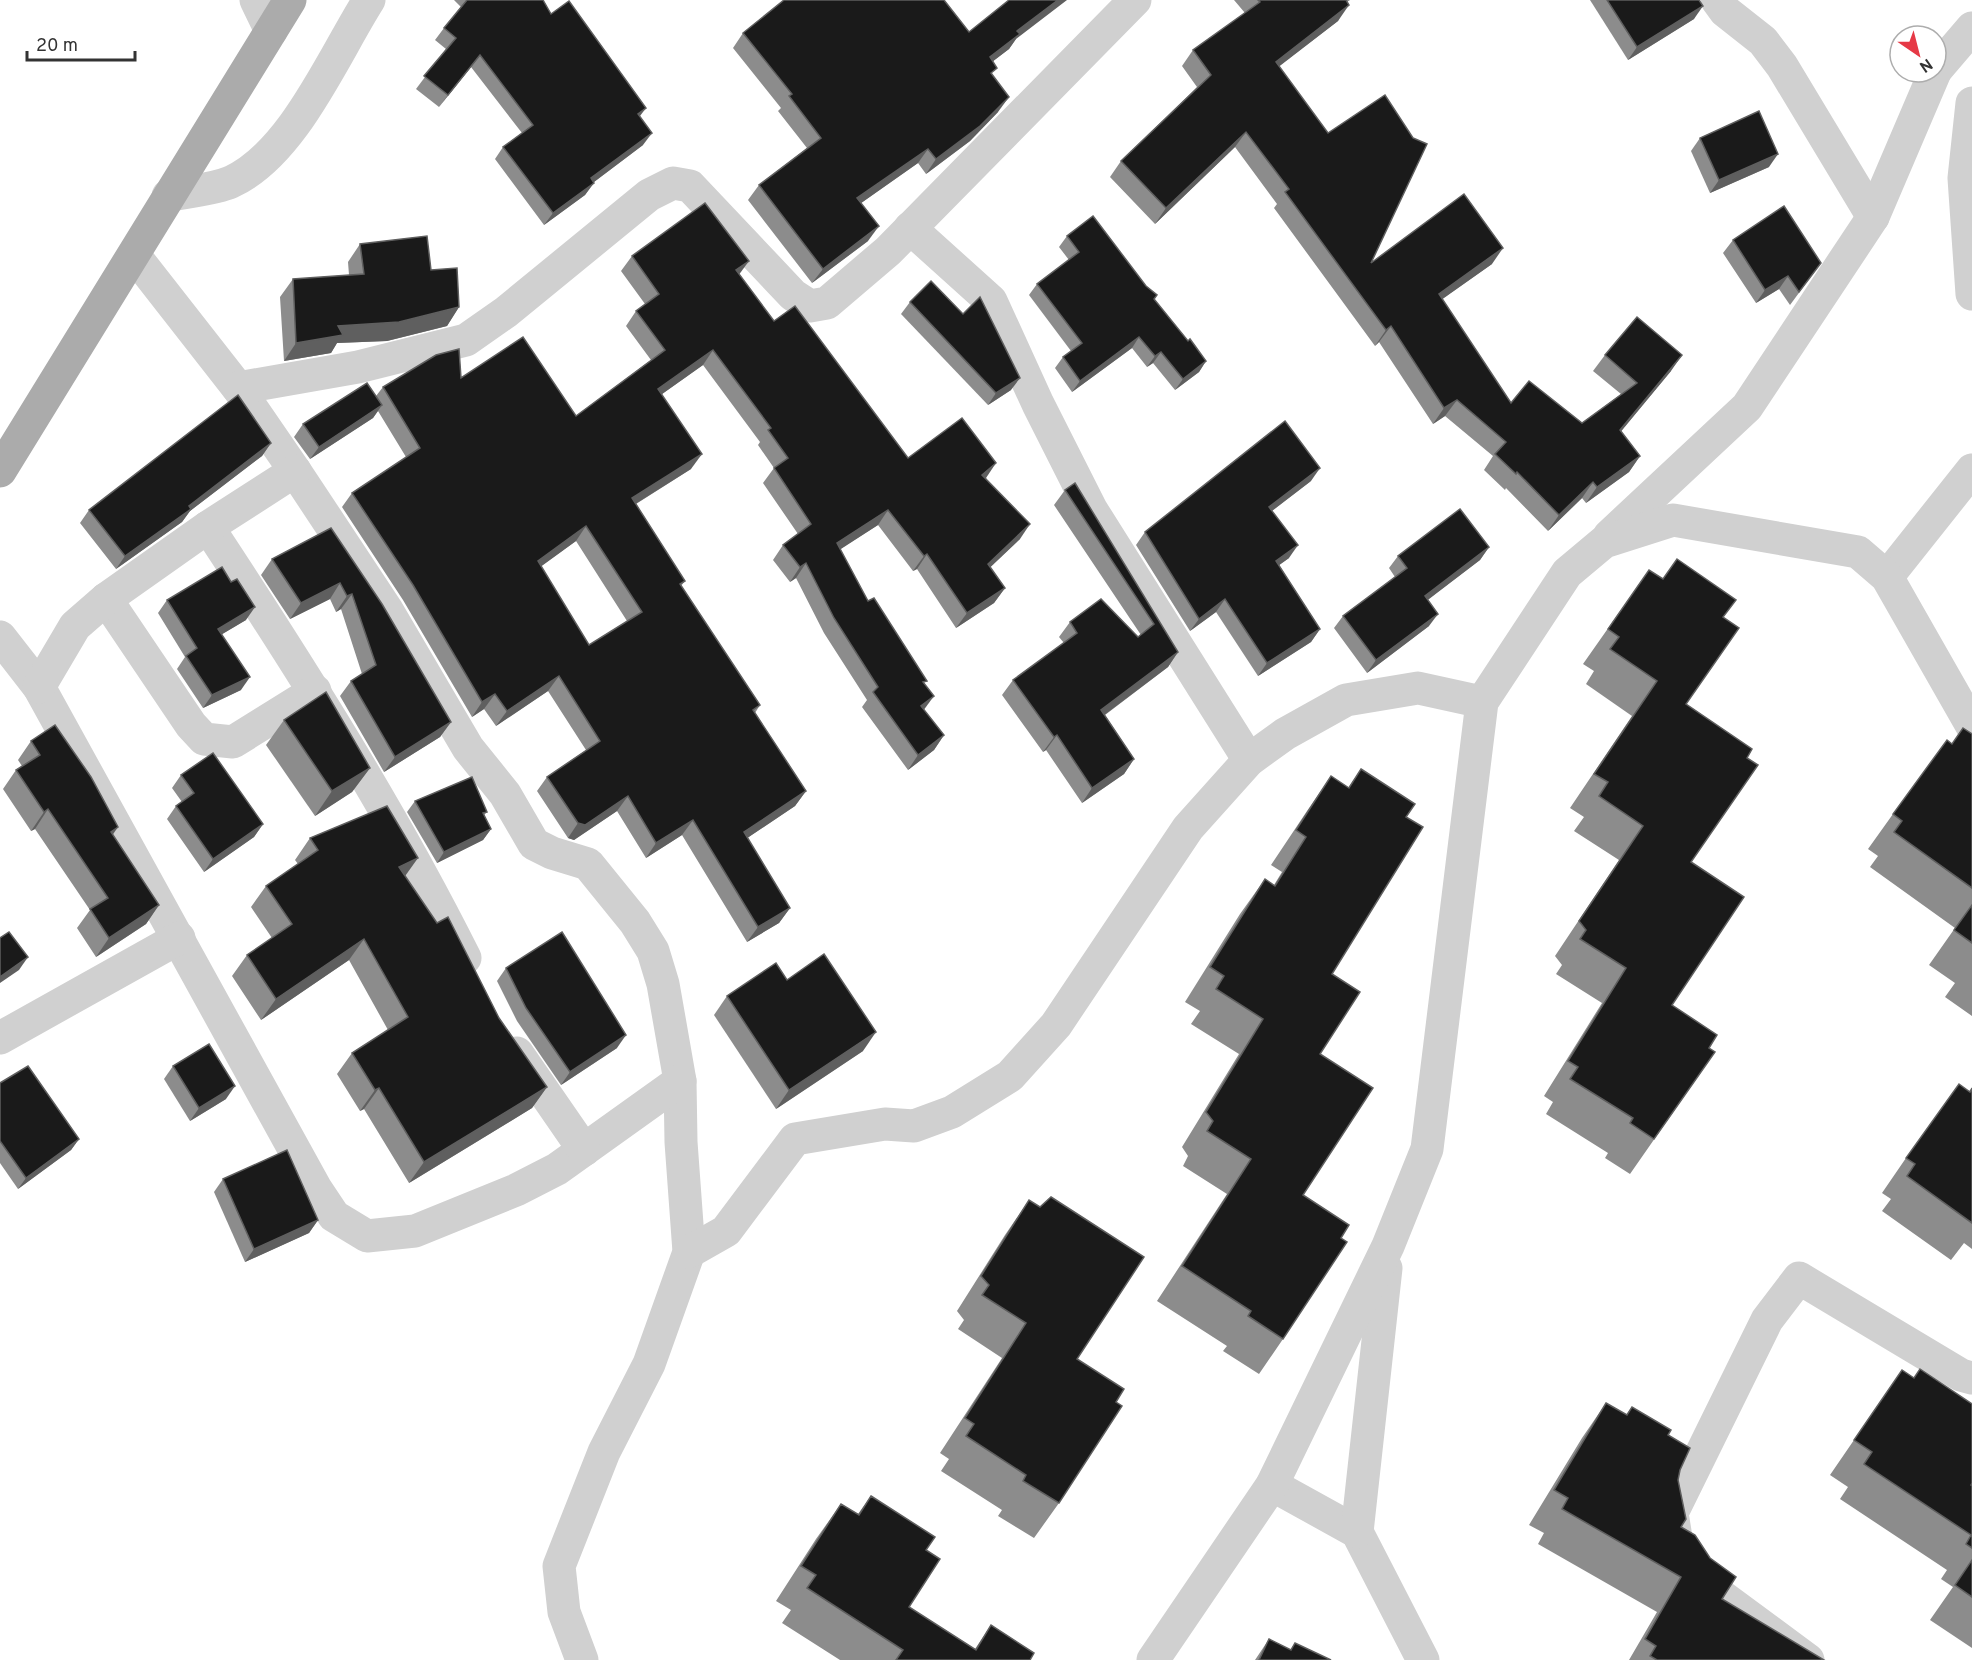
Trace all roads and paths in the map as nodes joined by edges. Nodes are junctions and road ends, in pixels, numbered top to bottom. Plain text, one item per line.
1 (256, 0) edge
2 (290, 0) edge
3 (369, 0) edge
4 (1135, 0) edge
5 (1717, 0) edge
6 (1972, 28) edge
7 (271, 31) junction
8 (1948, 57) edge
9 (1930, 84) edge
10 (1972, 103) edge
11 (168, 196) junction
12 (1873, 217) junction
13 (910, 228) junction
14 (134, 255) junction
15 (1972, 294) edge
16 (238, 388) junction
17 (1972, 470) edge
18 (0, 471) edge
19 (296, 471) junction
20 (208, 527) junction
21 (1604, 542) junction
22 (1916, 542) junction
23 (1858, 552) junction
24 (1887, 577) junction
25 (106, 599) junction
26 (0, 637) edge
27 (39, 687) junction
28 (315, 690) junction
29 (1482, 702) junction
30 (1972, 726) edge
31 (1249, 760) junction
32 (179, 938) junction
33 (476, 980) edge
34 (501, 1031) edge
35 (0, 1038) edge
36 (680, 1081) junction
37 (584, 1150) junction
38 (1388, 1246) junction
39 (689, 1252) junction
40 (1972, 1378) edge
41 (1272, 1485) junction
42 (1357, 1532) junction
43 (582, 1660) edge
44 (1153, 1660) edge
45 (1423, 1660) edge
46 (1808, 1660) edge

1 - 7 street
2 - 7 main road
3 - 11 street
4 - 13 street
5 - 12 street
6 - 8 street
7 - 11 main road
9 - 12 street
10 - 15 street
11 - 14 main road
12 - 21 street
13 - 16 street
13 - 31 street
14 - 16 street
14 - 18 main road
16 - 19 street
17 - 22 street
19 - 20 street
19 - 36 street
20 - 25 street
20 - 28 street
21 - 23 street
21 - 29 street
22 - 23 street
22 - 24 street
23 - 24 street
24 - 30 street
25 - 27 street
25 - 28 street
26 - 27 street
27 - 32 street
28 - 33 street
29 - 31 street
29 - 38 street
31 - 39 street
32 - 35 street
32 - 37 street
34 - 37 street
36 - 37 street
36 - 39 street
38 - 41 street
38 - 42 street
39 - 43 street
40 - 46 street
41 - 42 street
41 - 44 street
42 - 45 street

